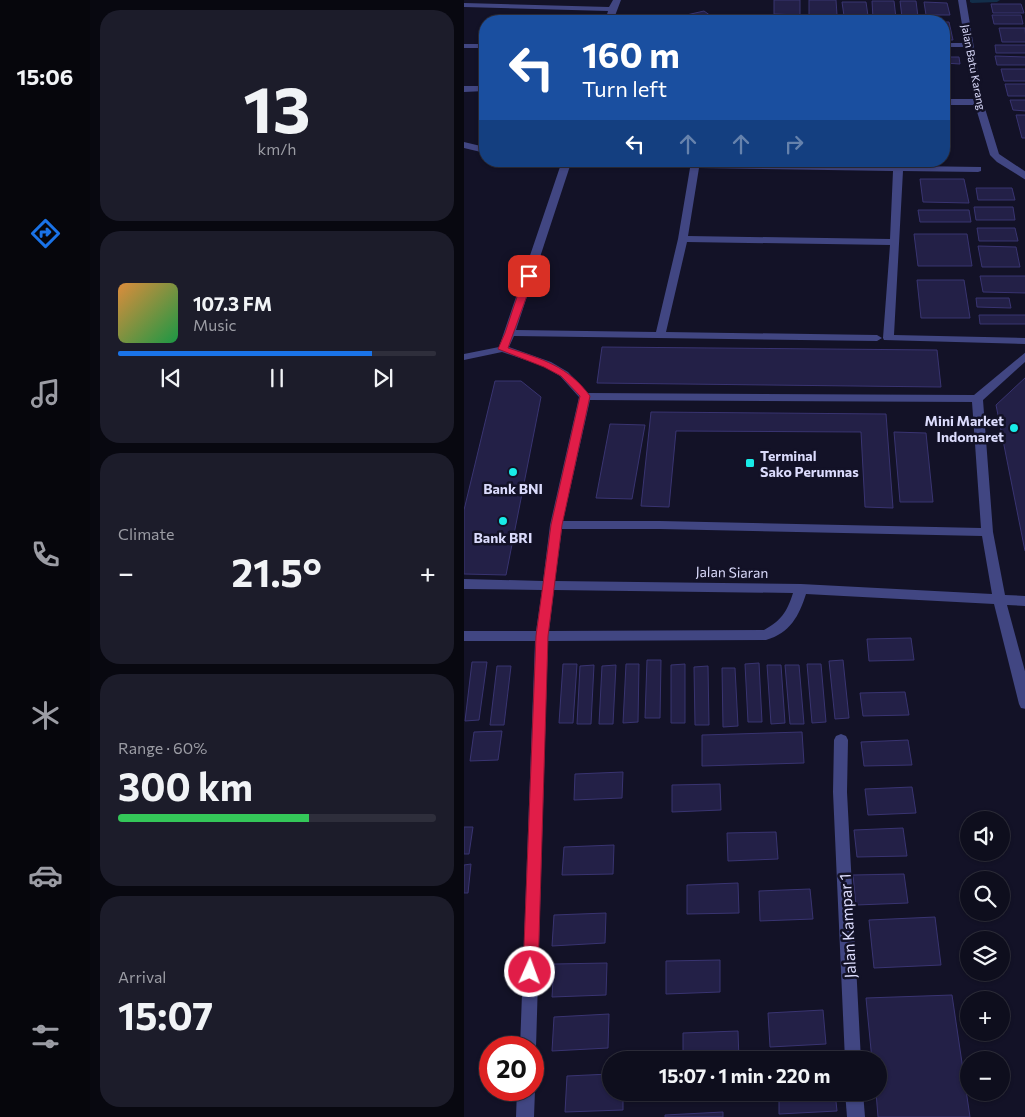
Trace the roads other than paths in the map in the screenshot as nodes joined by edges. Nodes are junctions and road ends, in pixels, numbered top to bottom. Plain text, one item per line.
1 (617, 0) edge
2 (962, 0) edge
3 (464, 5) edge
4 (612, 9) junction
5 (610, 15) edge
6 (950, 45) edge
7 (969, 45) junction
8 (464, 46) edge
9 (479, 46) edge
10 (464, 89) edge
11 (479, 90) edge
12 (950, 102) edge
13 (979, 102) junction
14 (464, 145) edge
15 (479, 149) edge
16 (565, 167) edge
17 (695, 167) edge
18 (763, 167) edge
19 (898, 169) junction
20 (978, 170) dead end
21 (1025, 177) edge
22 (683, 239) junction
23 (895, 242) junction
24 (510, 333) junction
25 (660, 336) junction
26 (877, 338) dead end
27 (1025, 341) edge
28 (503, 349) junction
29 (1025, 355) edge
30 (464, 357) edge
31 (585, 396) junction
32 (977, 399) junction
33 (556, 525) junction
34 (987, 532) junction
35 (464, 584) edge
36 (549, 584) junction
37 (801, 588) junction
38 (1000, 600) junction
39 (1025, 601) edge
40 (464, 636) edge
41 (542, 636) junction
42 (1025, 704) edge
43 (841, 740) dead end
44 (528, 1036) edge
45 (853, 1051) edge
46 (526, 1101) edge
47 (855, 1101) edge
48 (525, 1117) edge
49 (856, 1117) edge

1 - 4 street
2 - 7 street, Jalan Batu Karang
3 - 4 street
4 - 5 street
6 - 7 street
7 - 13 street, Jalan Batu Karang
8 - 9 street
10 - 11 street
12 - 13 street
13 - 21 street, Jalan Batu Karang
14 - 15 street
16 - 24 street
17 - 22 street
18 - 19 street
19 - 20 street
19 - 23 street
22 - 23 street
22 - 25 street
23 - 27 street
24 - 25 street
24 - 28 street
25 - 26 street
28 - 30 street
28 - 31 street
29 - 32 street
31 - 32 street
31 - 33 street
32 - 34 street
33 - 34 street
33 - 36 street
34 - 38 street
35 - 36 street, Jalan Siaran
36 - 37 street, Jalan Siaran
36 - 41 street
37 - 38 street, Jalan Siaran
37 - 41 street
38 - 39 street, Jalan Siaran
38 - 42 street
40 - 41 street
41 - 44 street
43 - 45 street, Jalan Kampar 1
46 - 48 street
47 - 49 street

